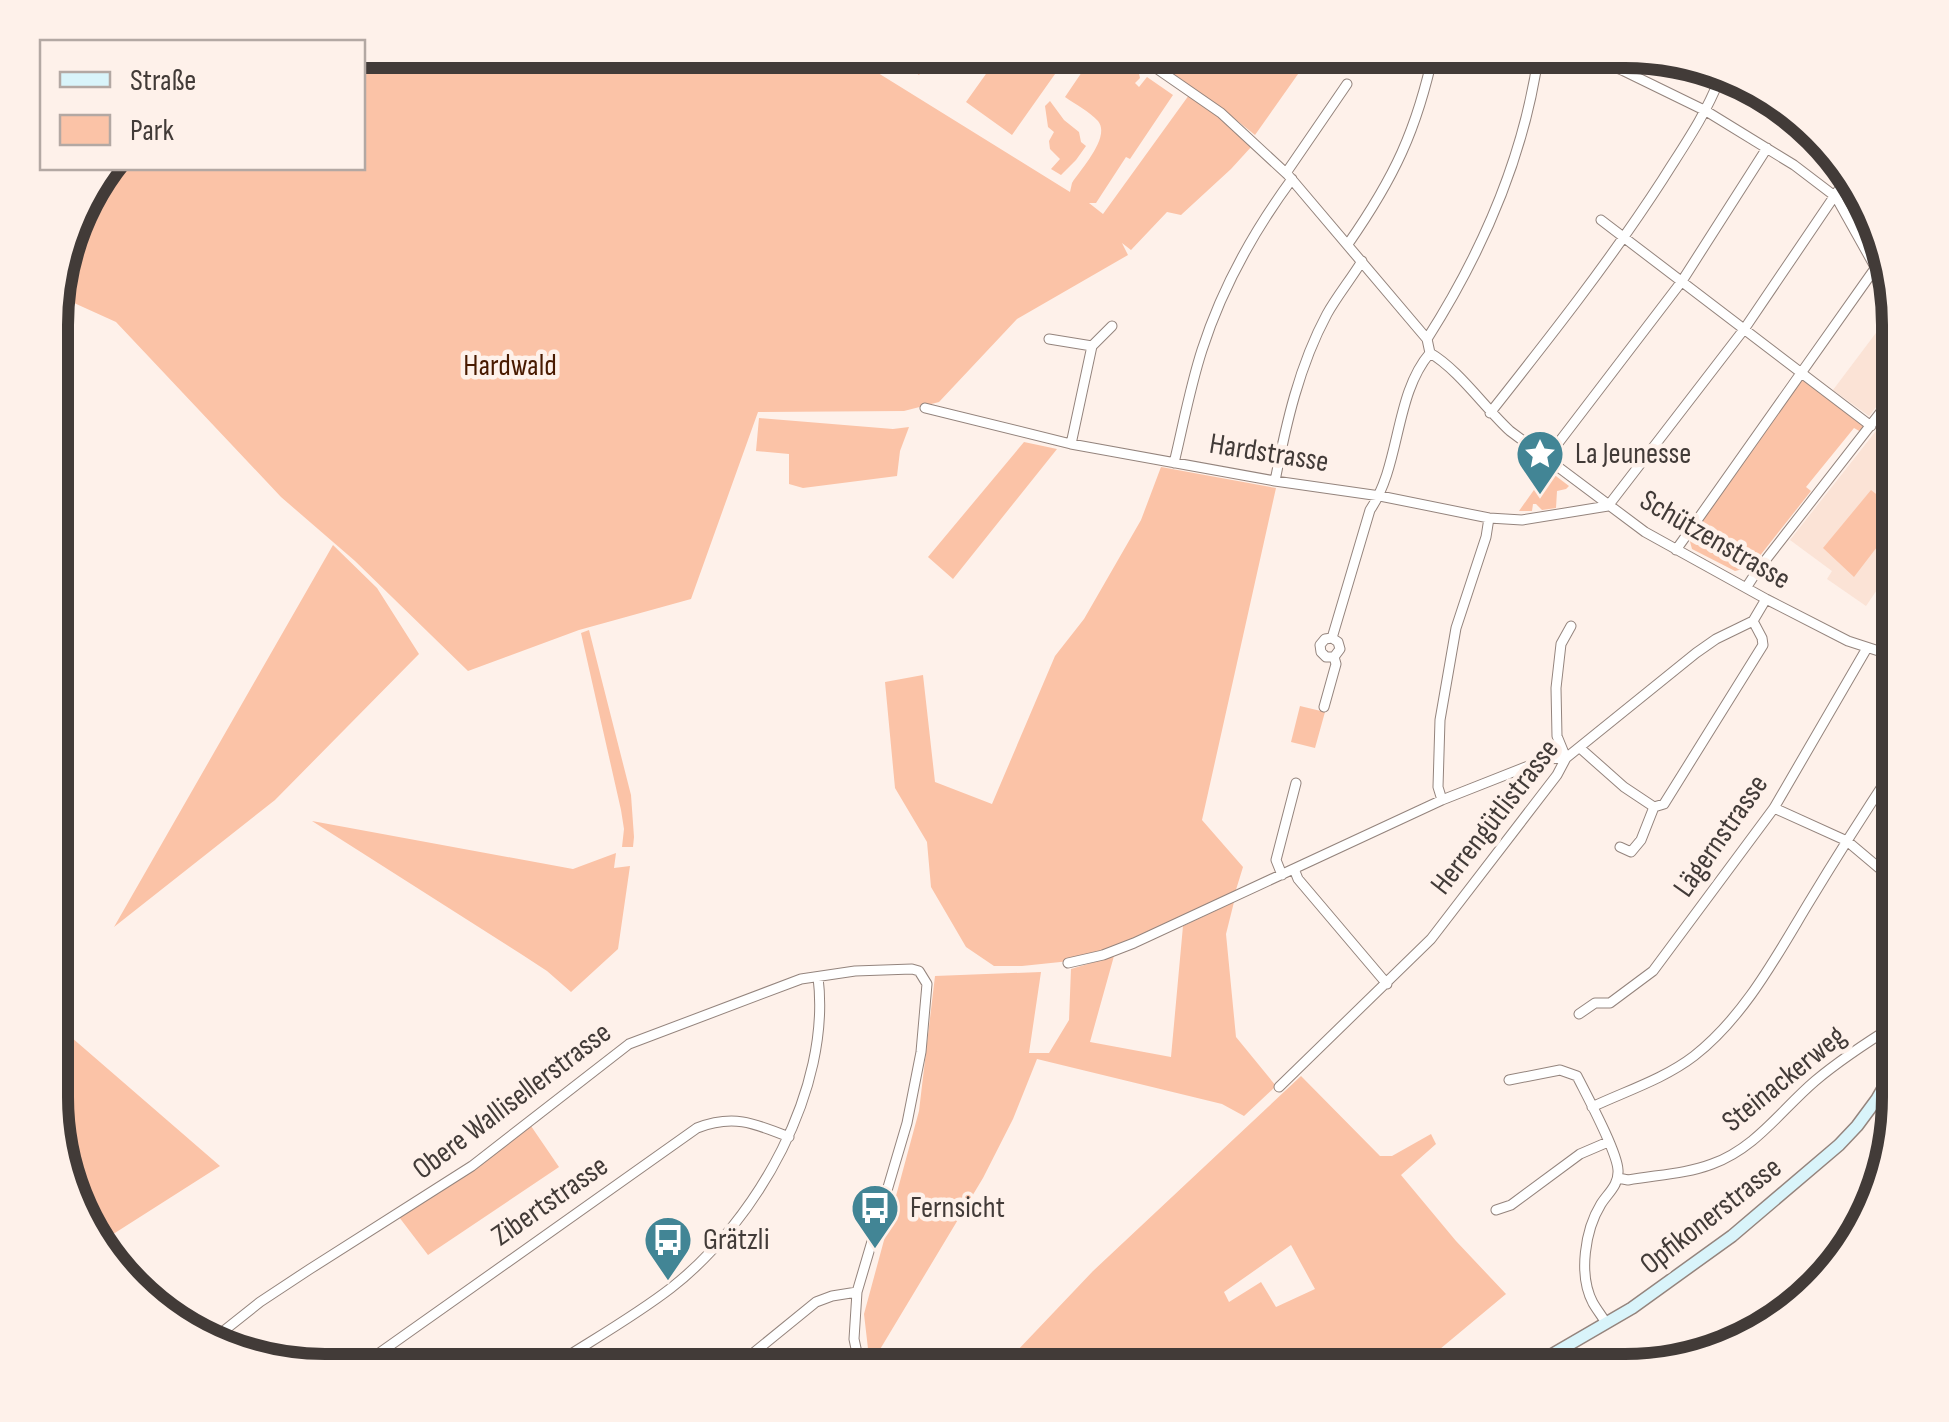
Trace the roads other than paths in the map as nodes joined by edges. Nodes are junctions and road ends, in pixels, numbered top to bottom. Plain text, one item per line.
1 (1156, 68) edge
2 (1429, 68) edge
3 (1536, 68) edge
4 (1617, 68) edge
5 (1624, 68) edge
6 (1624, 71) junction
7 (1347, 84) dead end
8 (1718, 85) edge
9 (1706, 111) junction
10 (1767, 148) junction
11 (1289, 176) junction
12 (1841, 188) edge
13 (1836, 197) junction
14 (1601, 220) dead end
15 (1624, 238) junction
16 (1348, 244) junction
17 (1362, 261) junction
18 (1874, 264) edge
19 (1875, 269) edge
20 (1682, 281) junction
21 (1112, 326) dead end
22 (1745, 328) junction
23 (1049, 339) dead end
24 (1427, 339) junction
25 (1092, 346) junction
26 (1430, 353) junction
27 (1801, 371) junction
28 (925, 408) dead end
29 (1490, 413) junction
30 (1881, 413) edge
31 (1871, 426) junction
32 (1070, 444) junction
33 (1546, 459) junction
34 (1174, 463) junction
35 (1275, 481) junction
36 (1380, 496) junction
37 (1608, 506) junction
38 (1489, 518) junction
39 (1676, 550) junction
40 (1746, 588) junction
41 (1766, 599) junction
42 (1753, 621) junction
43 (1571, 626) dead end
44 (1332, 638) junction
45 (1868, 648) junction
46 (1881, 651) edge
47 (1334, 657) junction
48 (1324, 706) dead end
49 (1580, 748) junction
50 (1566, 758) junction
51 (1296, 783) dead end
52 (1881, 788) edge
53 (1442, 800) junction
54 (1654, 808) junction
55 (1774, 808) junction
56 (1847, 840) junction
57 (1620, 847) dead end
58 (1294, 869) junction
59 (1881, 869) edge
60 (1282, 875) junction
61 (1068, 964) dead end
62 (818, 976) junction
63 (1387, 984) junction
64 (1578, 1014) dead end
65 (1881, 1035) edge
66 (1510, 1080) dead end
67 (1280, 1088) dead end
68 (1881, 1092) edge
69 (1592, 1107) junction
70 (789, 1137) junction
71 (1608, 1142) junction
72 (1618, 1178) junction
73 (1496, 1210) dead end
74 (857, 1292) junction
75 (1606, 1323) junction
76 (222, 1332) edge
77 (379, 1354) edge
78 (570, 1354) edge
79 (752, 1354) edge
80 (857, 1354) edge
81 (1553, 1354) edge

1 - 11 street
2 - 16 street
3 - 24 street
4 - 6 street
5 - 6 street
6 - 9 street
7 - 11 street
8 - 9 street
9 - 10 street
9 - 15 street
10 - 13 street
10 - 20 street
11 - 16 street
11 - 34 street
12 - 13 street
13 - 18 street
13 - 22 street
14 - 15 street
15 - 20 street
15 - 29 street
16 - 17 street
17 - 24 street
17 - 35 street
19 - 27 street
20 - 22 street
20 - 33 street
21 - 25 street
22 - 27 street
22 - 37 street
23 - 25 street
24 - 26 street
25 - 32 street
26 - 29 street, Schützenstrasse
26 - 36 street
27 - 31 street
27 - 39 street
28 - 32 street, Hardstrasse
29 - 33 street, Schützenstrasse
30 - 31 street
31 - 40 street
32 - 34 street, Hardstrasse
33 - 37 street, Schützenstrasse
34 - 35 street, Hardstrasse
35 - 36 street, Hardstrasse
36 - 38 street, Hardstrasse
36 - 44 street
37 - 38 street, Hardstrasse
37 - 39 street, Schützenstrasse
38 - 53 street
39 - 40 street, Schützenstrasse
40 - 41 street, Schützenstrasse
41 - 42 street
41 - 45 street, Schützenstrasse
42 - 49 street, Herrengütlistrasse
42 - 54 street
43 - 50 street
44 - 47 street
44 - 47 street
45 - 46 street, Schützenstrasse
45 - 55 street, Lägernstrasse
47 - 48 street
49 - 50 street, Herrengütlistrasse
49 - 54 street
50 - 53 street
50 - 63 street, Herrengütlistrasse
51 - 60 street
52 - 56 street
53 - 58 street
54 - 57 street
55 - 56 street
55 - 64 street, Lägernstrasse
56 - 59 street
56 - 69 street
58 - 60 street
58 - 63 street
60 - 61 street
62 - 70 street
62 - 74 street, Obere Wallisellerstrasse
62 - 76 street, Obere Wallisellerstrasse
63 - 67 street, Herrengütlistrasse
65 - 72 street, Steinackerweg
66 - 69 street
68 - 75 street, Opfikonerstrasse
69 - 71 street
70 - 77 street, Zibertstrasse
70 - 78 street
71 - 72 street
71 - 73 street
72 - 75 street
74 - 79 street
74 - 80 street
75 - 81 street, Opfikonerstrasse

